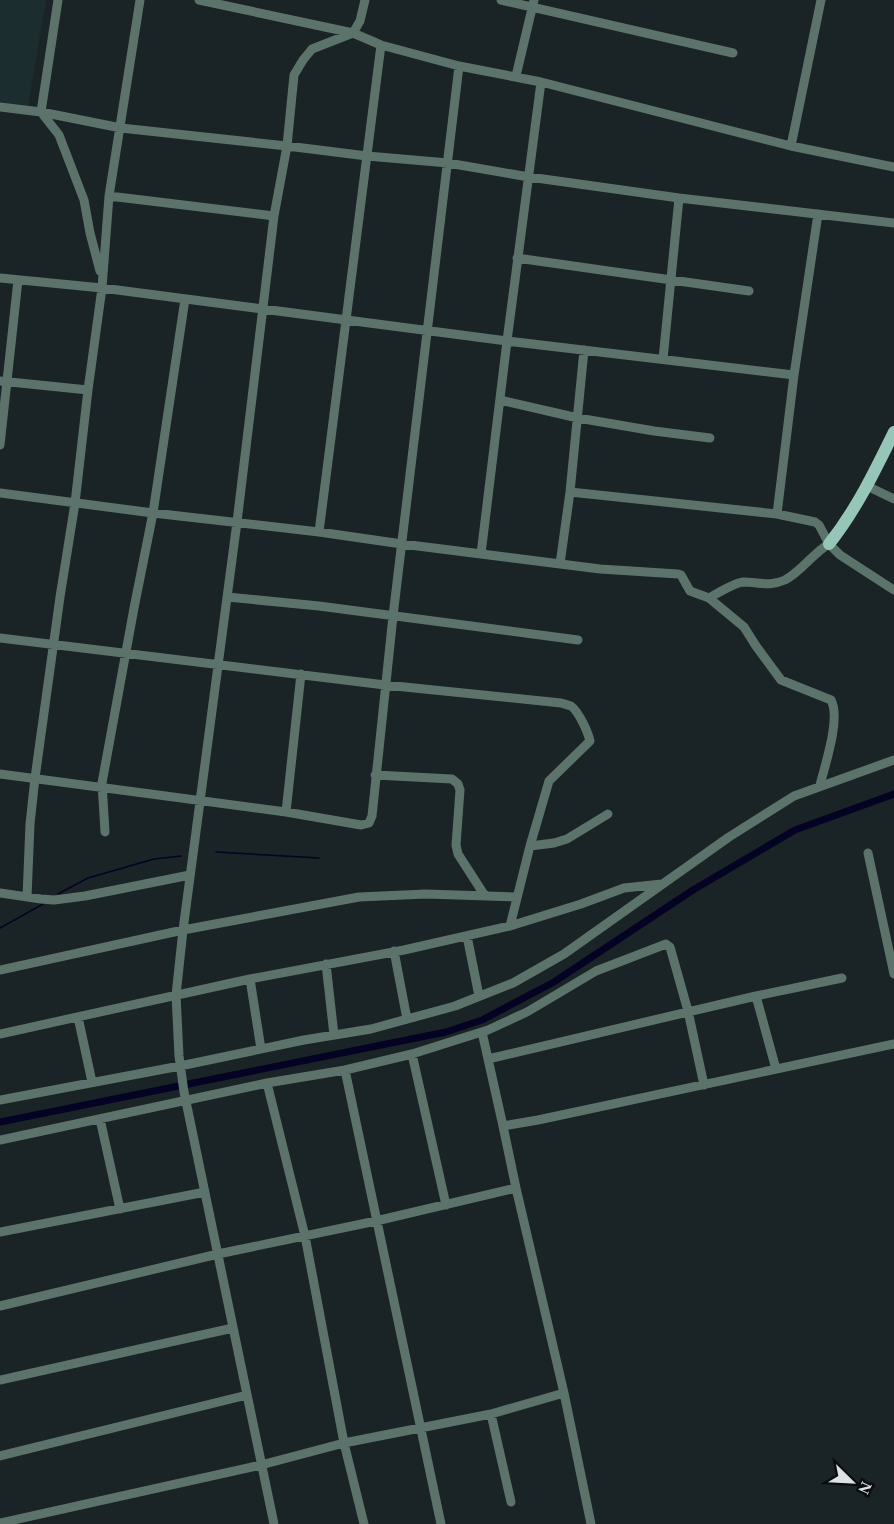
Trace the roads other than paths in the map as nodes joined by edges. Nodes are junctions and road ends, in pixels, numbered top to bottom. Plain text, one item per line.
1 (58, 0) edge
2 (140, 0) edge
3 (199, 0) edge
4 (365, 0) edge
5 (501, 0) edge
6 (821, 0) edge
7 (533, 4) edge
8 (353, 33) junction
9 (381, 45) junction
10 (733, 53) dead end
11 (459, 66) junction
12 (516, 76) junction
13 (541, 82) junction
14 (0, 107) edge
15 (41, 112) junction
16 (121, 128) junction
17 (287, 146) junction
18 (791, 146) junction
19 (367, 156) junction
20 (448, 163) junction
21 (894, 167) edge
22 (529, 177) junction
23 (109, 196) junction
24 (680, 198) junction
25 (818, 214) junction
26 (274, 216) junction
27 (894, 223) edge
28 (517, 258) junction
29 (0, 278) edge
30 (18, 280) junction
31 (670, 281) junction
32 (102, 288) junction
33 (748, 291) dead end
34 (185, 299) junction
35 (263, 308) junction
36 (345, 320) junction
37 (427, 331) junction
38 (507, 341) junction
39 (584, 350) junction
40 (663, 359) junction
41 (794, 375) junction
42 (3, 381) edge
43 (88, 390) junction
44 (500, 400) junction
45 (578, 418) junction
46 (894, 432) edge
47 (710, 438) dead end
48 (0, 445) edge
49 (867, 486) junction
50 (570, 492) junction
51 (0, 493) edge
52 (894, 499) edge
53 (75, 503) junction
54 (153, 513) junction
55 (777, 514) junction
56 (237, 522) junction
57 (319, 532) junction
58 (402, 544) junction
59 (829, 544) junction
60 (481, 554) junction
61 (560, 564) junction
62 (894, 590) edge
63 (227, 597) junction
64 (709, 598) junction
65 (393, 616) junction
66 (0, 638) edge
67 (578, 640) dead end
68 (53, 645) junction
69 (125, 653) junction
70 (218, 664) junction
71 (301, 674) junction
72 (385, 685) junction
73 (894, 760) edge
74 (0, 774) edge
75 (375, 775) junction
76 (35, 778) junction
77 (820, 785) junction
78 (102, 788) junction
79 (199, 801) junction
80 (286, 812) junction
81 (608, 813) dead end
82 (105, 832) dead end
83 (530, 846) junction
84 (868, 853) dead end
85 (190, 875) junction
86 (664, 883) junction
87 (0, 893) edge
88 (485, 896) junction
89 (27, 897) junction
90 (517, 897) junction
91 (510, 927) junction
92 (183, 930) junction
93 (467, 936) junction
94 (394, 951) junction
95 (326, 964) junction
96 (0, 970) edge
97 (894, 974) edge
98 (842, 978) dead end
99 (250, 980) junction
100 (176, 995) junction
101 (480, 996) junction
102 (756, 996) junction
103 (688, 1011) junction
104 (78, 1017) junction
105 (407, 1019) junction
106 (482, 1032) junction
107 (0, 1035) edge
108 (334, 1035) junction
109 (894, 1044) edge
110 (261, 1049) junction
111 (412, 1054) junction
112 (488, 1059) junction
113 (181, 1070) junction
114 (345, 1070) junction
115 (776, 1070) junction
116 (92, 1082) junction
117 (267, 1083) junction
118 (704, 1085) junction
119 (185, 1096) junction
120 (0, 1100) edge
121 (99, 1119) junction
122 (503, 1126) junction
123 (0, 1140) edge
124 (516, 1188) junction
125 (205, 1192) junction
126 (446, 1204) junction
127 (120, 1209) junction
128 (376, 1221) junction
129 (0, 1232) edge
130 (305, 1236) junction
131 (218, 1254) junction
132 (0, 1306) edge
133 (233, 1328) junction
134 (0, 1380) edge
135 (564, 1393) junction
136 (247, 1395) junction
137 (491, 1414) junction
138 (421, 1429) junction
139 (344, 1443) junction
140 (0, 1456) edge
141 (261, 1465) junction
142 (511, 1502) dead end
143 (0, 1523) edge
144 (273, 1524) edge
145 (364, 1524) edge
146 (441, 1524) edge
147 (591, 1524) edge

1 - 15 street
2 - 16 street
3 - 8 street
4 - 8 street
5 - 7 street
6 - 18 street
7 - 10 street
7 - 12 street
8 - 9 street
8 - 17 street
9 - 11 street
9 - 19 street
11 - 12 street
11 - 20 street
12 - 13 street
13 - 18 street
13 - 22 street
14 - 15 street
15 - 16 street
15 - 32 street
16 - 17 street
16 - 23 street
17 - 19 street
17 - 26 street
18 - 21 street
19 - 20 street
19 - 36 street
20 - 22 street
20 - 37 street
22 - 24 street
22 - 28 street
23 - 26 street
23 - 32 street
24 - 25 street
24 - 31 street
25 - 27 street
25 - 41 street
26 - 35 street
28 - 31 street
28 - 38 street
29 - 30 street
30 - 32 street
30 - 42 street
31 - 33 street
31 - 40 street
32 - 34 street
32 - 43 street
34 - 35 street
34 - 54 street
35 - 36 street
35 - 56 street
36 - 37 street
36 - 57 street
37 - 38 street
37 - 58 street
38 - 39 street
38 - 44 street
39 - 40 street
39 - 45 street
40 - 41 street
41 - 55 street
42 - 43 street
42 - 48 street
43 - 53 street
44 - 45 street
44 - 60 street
45 - 47 street
45 - 50 street
46 - 49 main road
49 - 52 street
49 - 59 main road
50 - 55 street
50 - 61 street
51 - 53 street
53 - 54 street
53 - 68 street
54 - 56 street
54 - 69 street
55 - 59 street
56 - 57 street
56 - 63 street
57 - 58 street
58 - 60 street
58 - 65 street
59 - 62 street
59 - 64 street
60 - 61 street
61 - 64 street
63 - 65 street
63 - 70 street
64 - 77 street
65 - 67 street
65 - 72 street
66 - 68 street
68 - 69 street
68 - 76 street
69 - 70 street
69 - 78 street
70 - 71 street
70 - 79 street
71 - 72 street
71 - 80 street
72 - 75 street
72 - 83 street
73 - 77 street
74 - 76 street
75 - 80 street
75 - 88 street
76 - 78 street
76 - 89 street
77 - 86 street
78 - 79 street
78 - 82 street
79 - 80 street
79 - 85 street
81 - 83 street
83 - 90 street
84 - 97 street
85 - 89 street
85 - 92 street
86 - 91 street
86 - 101 street
87 - 89 street
88 - 90 street
88 - 92 street
90 - 91 street
91 - 93 street
92 - 96 street
92 - 100 street
93 - 94 street
93 - 101 street
94 - 95 street
94 - 105 street
95 - 99 street
95 - 108 street
98 - 102 street
99 - 100 street
99 - 110 street
100 - 104 street
100 - 113 street
101 - 105 street
102 - 103 street
102 - 115 street
103 - 106 street
103 - 112 street
103 - 118 street
104 - 107 street
104 - 116 street
105 - 108 street
106 - 111 street
106 - 112 street
108 - 110 street
109 - 115 street
110 - 113 street
111 - 114 street
111 - 126 street
112 - 122 street
113 - 116 street
113 - 119 street
114 - 117 street
114 - 128 street
115 - 118 street
116 - 120 street
117 - 119 street
117 - 130 street
118 - 122 street
119 - 121 street
119 - 125 street
121 - 123 street
121 - 127 street
122 - 124 street
124 - 126 street
124 - 135 street
125 - 127 street
125 - 131 street
126 - 128 street
127 - 129 street
128 - 130 street
128 - 138 street
130 - 131 street
130 - 139 street
131 - 132 street
131 - 133 street
133 - 134 street
133 - 136 street
135 - 137 street
135 - 147 street
136 - 140 street
136 - 141 street
137 - 138 street
137 - 142 street
138 - 139 street
138 - 146 street
139 - 141 street
139 - 145 street
141 - 143 street
141 - 144 street

